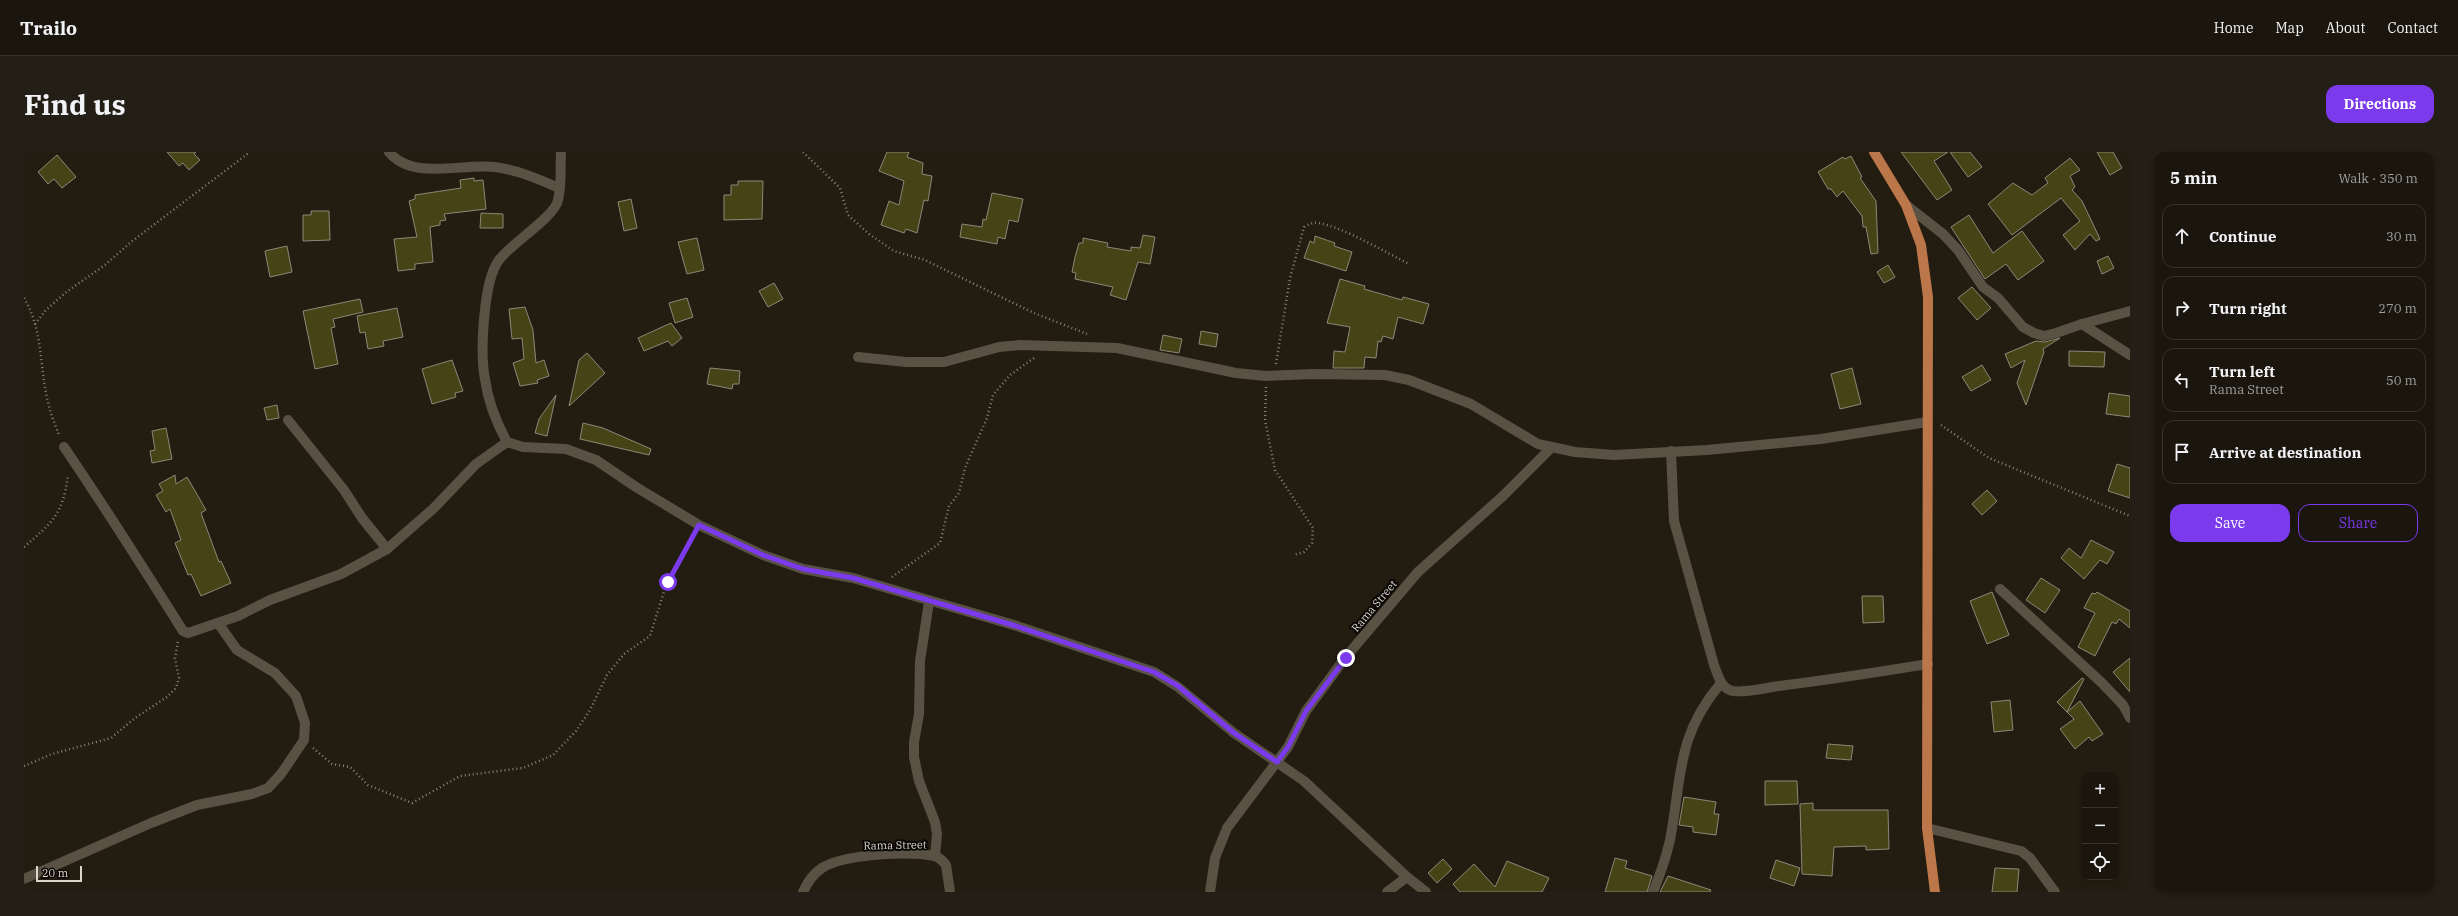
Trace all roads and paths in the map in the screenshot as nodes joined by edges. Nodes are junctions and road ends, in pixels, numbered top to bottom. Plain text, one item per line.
1 (250, 152) edge
2 (389, 152) edge
3 (561, 152) edge
4 (803, 152) edge
5 (1874, 152) edge
6 (559, 188) junction
7 (1906, 205) junction
8 (1409, 264) dead end
9 (24, 298) edge
10 (2130, 311) edge
11 (35, 324) junction
12 (2082, 324) junction
13 (1089, 334) dead end
14 (1053, 347) junction
15 (2130, 354) edge
16 (858, 357) dead end
17 (1270, 376) junction
18 (1927, 419) junction
19 (288, 420) dead end
20 (507, 442) junction
21 (64, 447) joint
22 (1552, 448) junction
23 (1672, 451) junction
24 (67, 468) dead end
25 (2130, 516) edge
26 (699, 525) junction
27 (24, 547) edge
28 (386, 549) junction
29 (1293, 556) dead end
30 (878, 586) junction
31 (2000, 589) dead end
32 (929, 602) junction
33 (218, 623) junction
34 (183, 631) junction
35 (1928, 664) junction
36 (1721, 683) junction
37 (2130, 718) edge
38 (304, 740) junction
39 (1277, 762) junction
40 (24, 766) edge
41 (1927, 828) junction
42 (935, 856) junction
43 (1407, 877) junction
44 (24, 879) edge
45 (803, 892) edge
46 (950, 892) edge
47 (1210, 892) edge
48 (1388, 892) edge
49 (1426, 892) edge
50 (1653, 892) edge
51 (1935, 892) edge
52 (2055, 892) edge

1 - 11 path
2 - 6 street
3 - 6 street
4 - 13 path
5 - 7 main road
6 - 20 street
7 - 12 street
7 - 18 main road
8 - 17 path
9 - 11 path
10 - 12 street
11 - 21 path
12 - 15 street
14 - 16 street
14 - 17 street
14 - 30 path
17 - 22 street
17 - 29 path
18 - 23 street
18 - 25 path
18 - 35 main road
19 - 28 street
20 - 26 street
20 - 28 street
21 - 34 street
22 - 23 street
22 - 39 street, Rama Street
23 - 36 street
24 - 27 path
26 - 30 street
26 - 38 path
28 - 33 street
30 - 32 street
31 - 37 street
32 - 39 street
32 - 42 street
33 - 34 street
33 - 38 street
34 - 40 path
35 - 36 street
35 - 41 main road
36 - 50 street
38 - 44 street
39 - 43 street
39 - 47 street, Rama Street
41 - 51 main road
41 - 52 street
42 - 45 street, Rama Street
42 - 46 street, Rama Street
43 - 48 street
43 - 49 street

